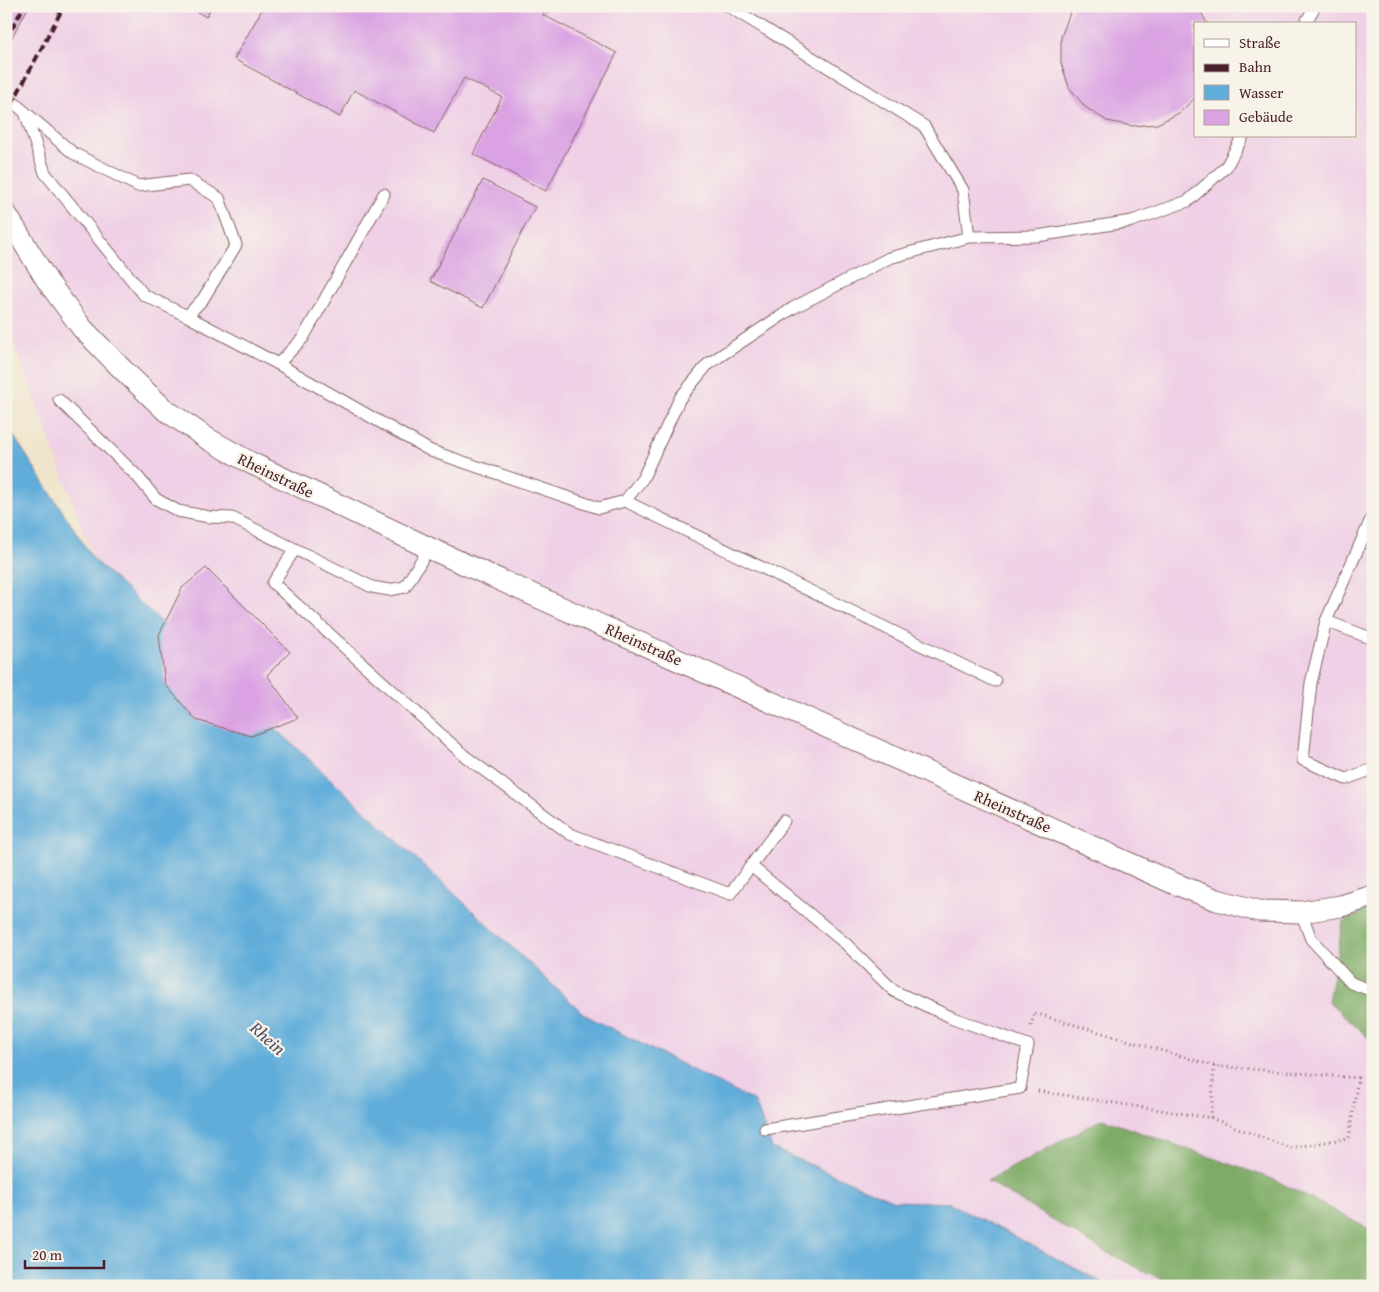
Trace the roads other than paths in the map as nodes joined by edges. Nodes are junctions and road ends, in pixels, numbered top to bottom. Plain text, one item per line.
1 (728, 6) edge
2 (1315, 6) edge
3 (1306, 22) edge
4 (6, 96) edge
5 (25, 112) junction
6 (1242, 138) edge
7 (384, 194) dead end
8 (6, 214) edge
9 (969, 237) junction
10 (187, 316) junction
11 (278, 364) junction
12 (59, 400) dead end
13 (625, 501) junction
14 (1373, 515) edge
15 (429, 548) junction
16 (295, 549) junction
17 (1326, 621) junction
18 (1373, 639) edge
19 (996, 681) dead end
20 (1373, 769) edge
21 (784, 821) dead end
22 (752, 866) junction
23 (1373, 896) edge
24 (1302, 912) junction
25 (1373, 991) edge
26 (765, 1129) dead end

1 - 9 lane
2 - 3 lane
4 - 5 lane
5 - 10 lane
5 - 10 lane
6 - 9 lane
7 - 11 lane
8 - 15 street, Rheinstraße
9 - 13 lane
10 - 11 lane
11 - 13 lane
12 - 16 lane
13 - 19 lane
14 - 17 lane
15 - 16 lane
15 - 24 street, Rheinstraße
16 - 22 lane
17 - 18 lane
17 - 20 lane
21 - 22 lane
22 - 26 lane
23 - 24 street, Rheinstraße
24 - 25 lane

